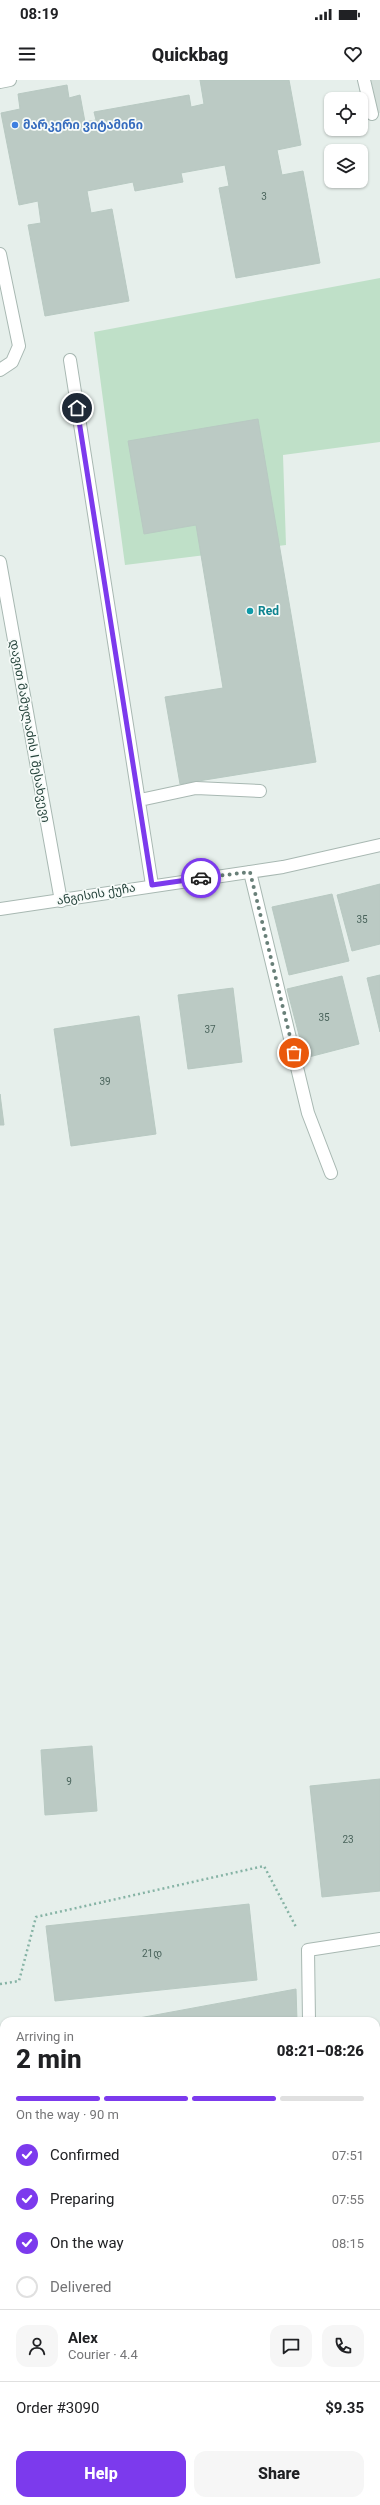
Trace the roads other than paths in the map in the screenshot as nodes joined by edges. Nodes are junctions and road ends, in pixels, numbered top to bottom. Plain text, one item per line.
1 (10, 80) edge
2 (364, 80) edge
3 (0, 82) edge
4 (372, 114) dead end
5 (0, 254) edge
6 (70, 360) dead end
7 (0, 370) edge
8 (0, 562) edge
9 (260, 791) dead end
10 (140, 800) junction
11 (380, 845) edge
12 (250, 872) junction
13 (152, 885) junction
14 (61, 901) junction
15 (0, 909) edge
16 (331, 1173) dead end
17 (380, 1939) edge
18 (309, 2017) edge

1 - 3 street
2 - 4 street
5 - 7 street
6 - 10 street
8 - 14 street, დავით მამულაძის I შესახვევი
9 - 10 street
10 - 13 street
11 - 12 street, ანგისის ქუჩა
12 - 13 street, ანგისის ქუჩა
12 - 16 street
13 - 14 street, ანგისის ქუჩა
14 - 15 street, ანგისის ქუჩა
17 - 18 street

